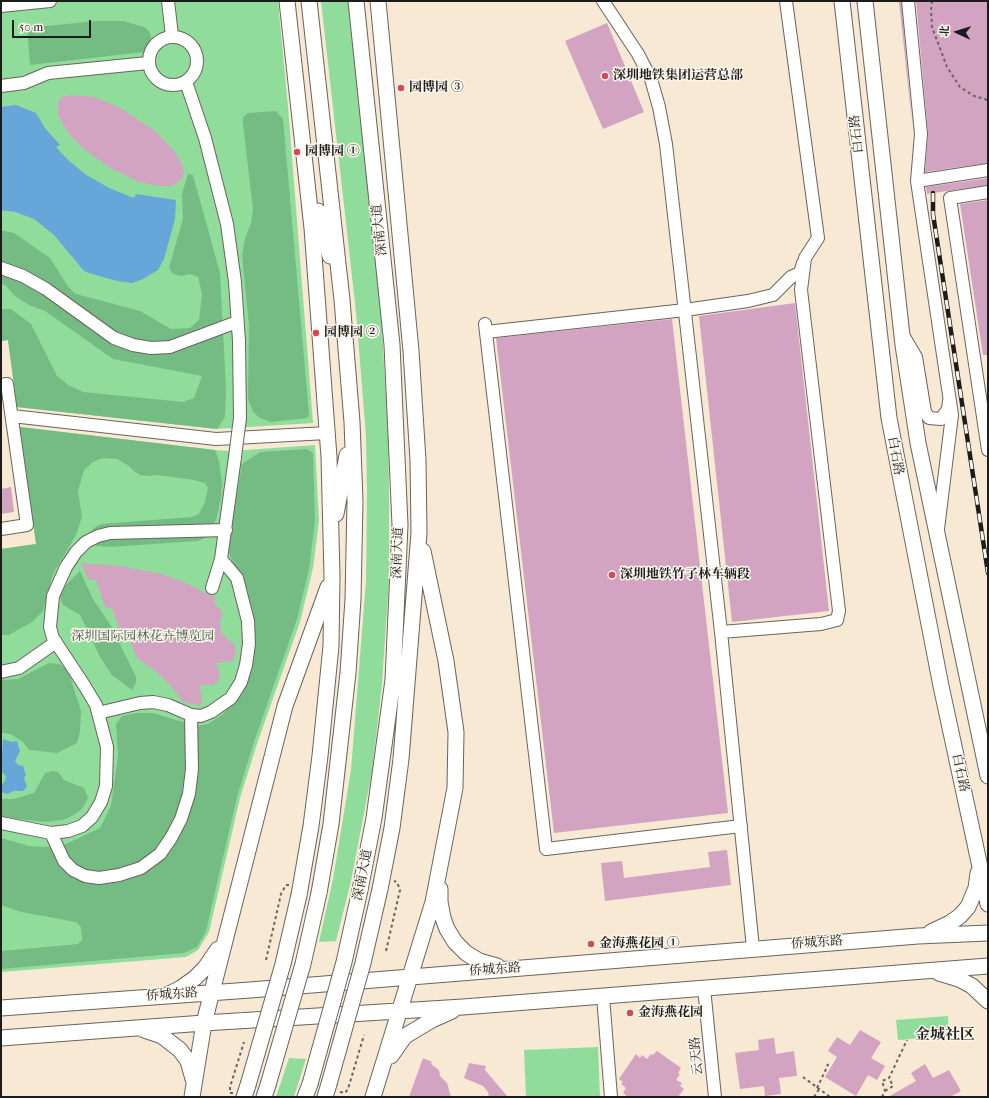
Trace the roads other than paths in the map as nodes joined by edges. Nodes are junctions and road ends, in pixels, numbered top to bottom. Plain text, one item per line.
1 (50, 1) edge
2 (168, 1) edge
3 (287, 1) edge
4 (309, 1) edge
5 (356, 1) edge
6 (378, 1) edge
7 (603, 1) edge
8 (786, 1) edge
9 (842, 1) edge
10 (865, 1) edge
11 (908, 1) edge
12 (1, 6) edge
13 (172, 36) junction
14 (148, 63) junction
15 (186, 82) junction
16 (1, 86) edge
17 (305, 166) junction
18 (373, 168) junction
19 (988, 170) edge
20 (919, 181) junction
21 (988, 192) edge
22 (805, 258) junction
23 (1, 268) edge
24 (406, 285) junction
25 (342, 300) junction
26 (685, 310) junction
27 (238, 322) junction
28 (901, 331) junction
29 (1, 385) edge
30 (949, 396) junction
31 (12, 416) junction
32 (352, 422) junction
33 (327, 433) junction
34 (988, 450) edge
35 (1, 529) edge
36 (226, 530) junction
37 (418, 533) junction
38 (938, 534) junction
39 (331, 541) junction
40 (221, 559) junction
41 (332, 576) junction
42 (212, 588) dead end
43 (721, 632) junction
44 (56, 642) junction
45 (1, 672) edge
46 (98, 713) junction
47 (192, 714) junction
48 (988, 776) edge
49 (1, 823) edge
50 (741, 826) junction
51 (51, 833) junction
52 (979, 862) junction
53 (441, 864) junction
54 (988, 904) edge
55 (988, 933) edge
56 (225, 936) junction
57 (918, 936) junction
58 (752, 948) junction
59 (988, 966) edge
60 (513, 969) junction
61 (922, 971) junction
62 (410, 976) junction
63 (704, 988) junction
64 (211, 993) junction
65 (165, 996) junction
66 (603, 996) junction
67 (988, 1001) edge
68 (463, 1007) junction
69 (1, 1008) edge
70 (400, 1011) junction
71 (204, 1023) junction
72 (133, 1028) junction
73 (1, 1038) edge
74 (381, 1075) junction
75 (193, 1090) edge
76 (246, 1091) edge
77 (266, 1091) edge
78 (307, 1091) edge
79 (331, 1091) edge
80 (373, 1097) edge
81 (611, 1097) edge
82 (715, 1097) edge

1 - 12 street
2 - 13 street
3 - 17 main road
4 - 25 main road
5 - 18 main road, 深南大道
6 - 24 main road
7 - 26 street
8 - 22 street
9 - 52 main road, 白石路
10 - 28 main road, 白石路
11 - 20 street
13 - 14 street
13 - 15 street
14 - 15 street
14 - 16 street
15 - 27 street
17 - 25 main road
17 - 33 main road
18 - 24 main road
18 - 78 main road, 深南大道, bridge
19 - 20 street
20 - 30 street
21 - 34 street
22 - 26 street
22 - 43 street
23 - 27 street
24 - 37 main road
25 - 32 main road
26 - 43 street
26 - 50 street
27 - 36 street, bridge
28 - 30 street
28 - 38 main road, 白石路
29 - 31 street
30 - 38 street
31 - 33 street
31 - 35 street
32 - 39 main road
32 - 77 main road, bridge
33 - 39 main road
36 - 40 street
36 - 44 street
37 - 53 main road
37 - 79 main road, bridge
38 - 48 main road, 白石路
39 - 41 main road
40 - 42 street
40 - 47 street
41 - 56 main road
41 - 76 main road, bridge
43 - 50 street
44 - 45 street
44 - 46 street
46 - 47 street
46 - 51 street
47 - 51 street
49 - 51 street
50 - 58 street
52 - 54 main road, 白石路
52 - 57 main road
53 - 60 main road
53 - 62 main road
55 - 57 main road, 侨城东路
56 - 64 main road
56 - 65 main road
57 - 58 main road, 侨城东路
58 - 60 main road, 侨城东路
59 - 61 main road
60 - 62 main road, 侨城东路
61 - 63 main road
61 - 67 main road
62 - 64 main road, 侨城东路
62 - 70 main road
63 - 66 main road
63 - 82 street, 云天路
64 - 65 main road, 侨城东路
64 - 71 main road
65 - 69 main road, 侨城东路
66 - 68 main road
66 - 81 street
68 - 70 main road
68 - 74 main road
70 - 71 main road
70 - 74 main road
71 - 72 main road
71 - 75 main road
72 - 73 main road
72 - 75 main road
74 - 80 main road

